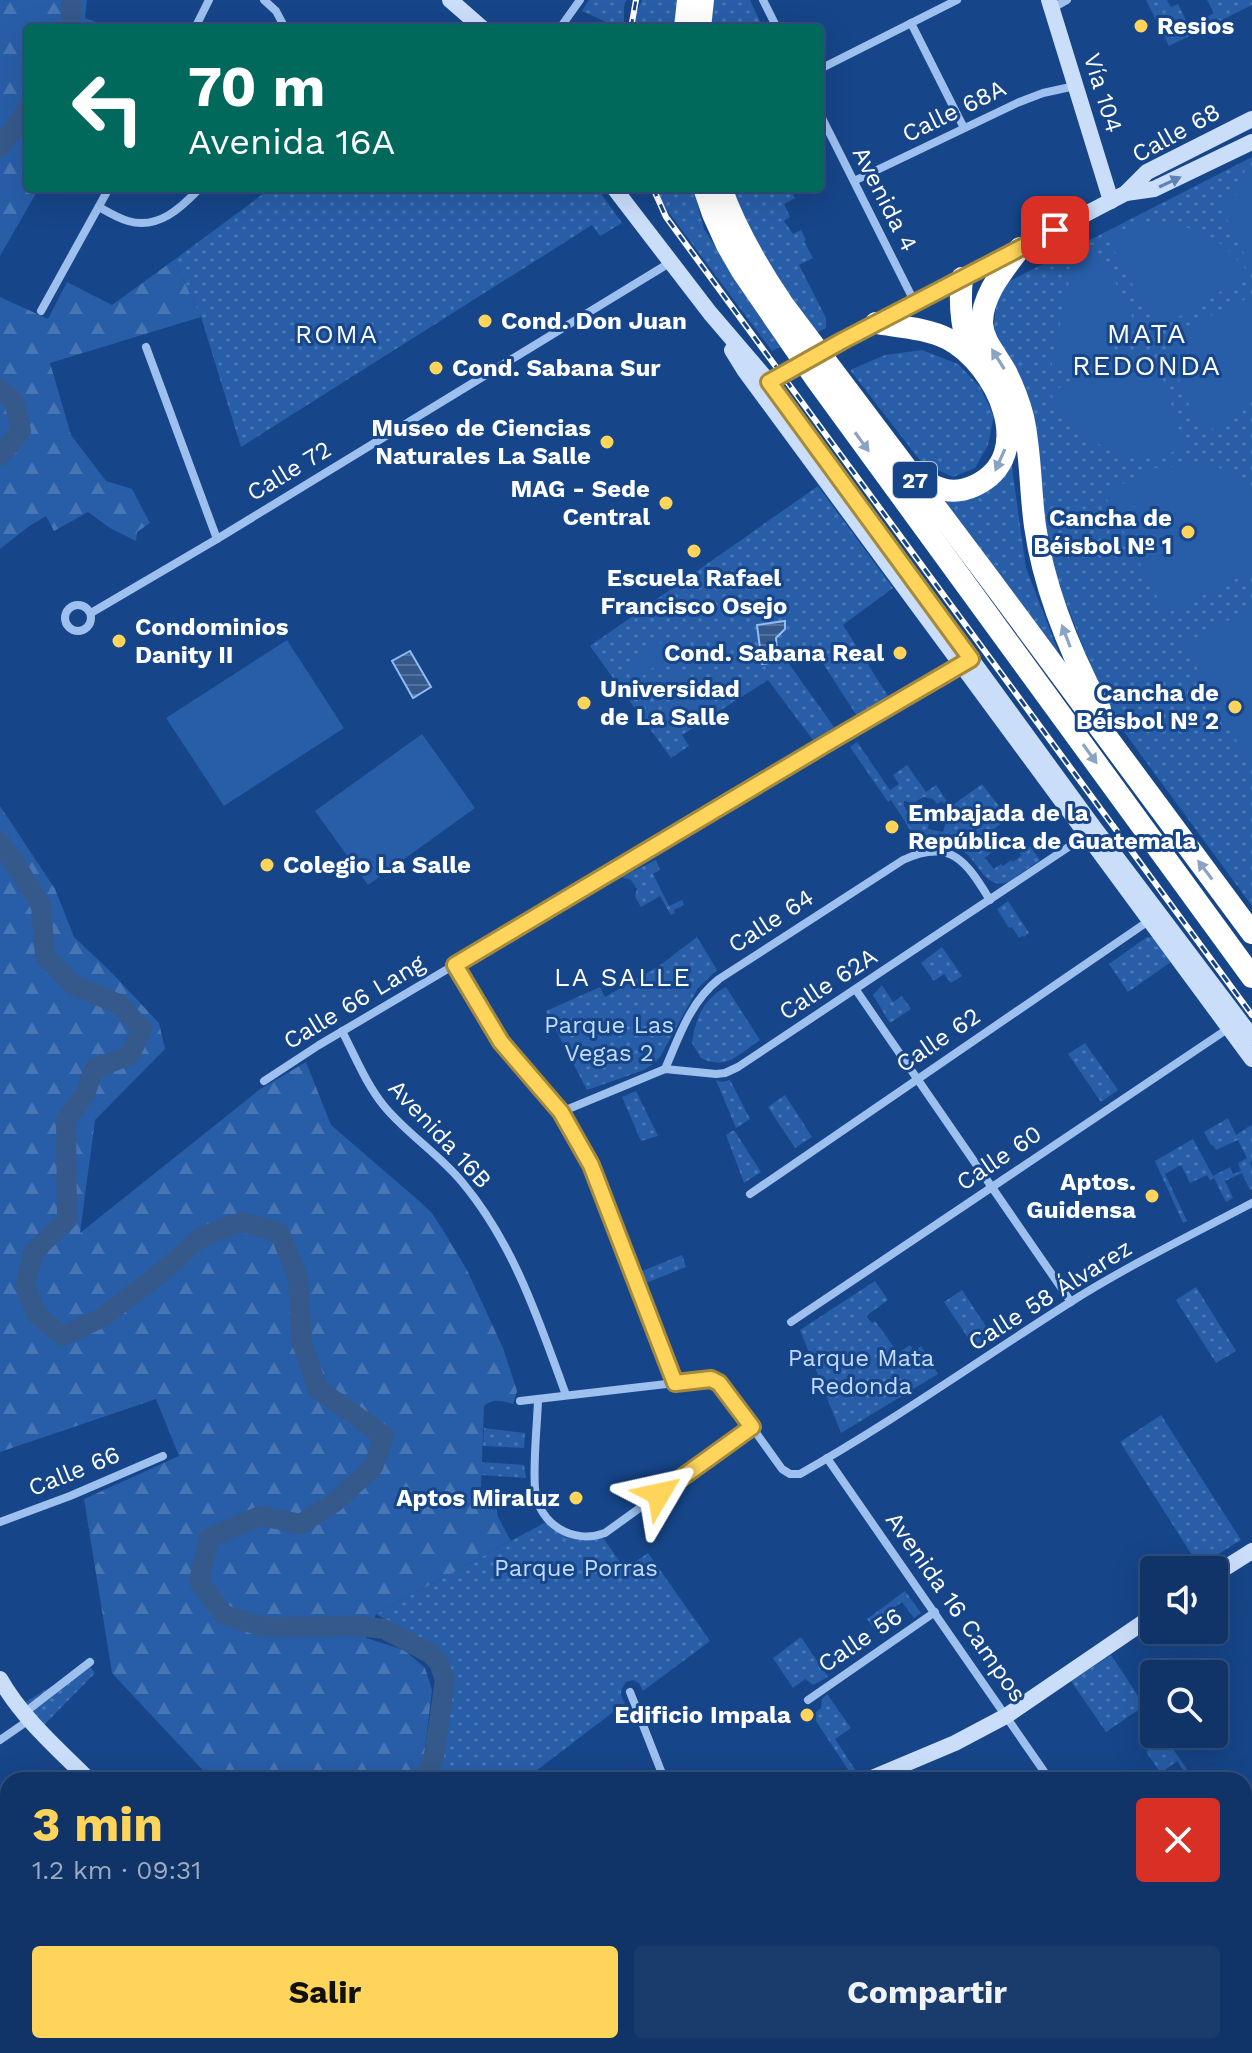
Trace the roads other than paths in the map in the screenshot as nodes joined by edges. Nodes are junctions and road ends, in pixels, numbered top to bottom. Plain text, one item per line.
1 (209, 0) edge
2 (264, 0) edge
3 (450, 0) edge
4 (580, 0) edge
5 (688, 0) edge
6 (703, 0) edge
7 (763, 0) edge
8 (957, 0) edge
9 (1067, 0) edge
10 (1050, 4) edge
11 (911, 23) junction
12 (197, 24) edge
13 (283, 24) edge
14 (477, 24) edge
15 (563, 24) edge
16 (685, 24) edge
17 (700, 24) edge
18 (775, 24) edge
19 (824, 67) edge
20 (1075, 86) junction
21 (1252, 119) edge
22 (824, 122) edge
23 (964, 128) junction
24 (1252, 142) edge
25 (854, 181) junction
26 (107, 192) edge
27 (196, 192) edge
28 (617, 192) edge
29 (706, 192) edge
30 (723, 192) edge
31 (1119, 197) junction
32 (99, 207) junction
33 (1020, 248) junction
34 (671, 262) junction
35 (962, 278) junction
36 (915, 303) junction
37 (41, 311) dead end
38 (710, 313) junction
39 (876, 323) junction
40 (146, 347) dead end
41 (973, 358) junction
42 (764, 386) junction
43 (871, 422) junction
44 (217, 539) junction
45 (91, 613) dead end
46 (966, 663) junction
47 (1172, 826) junction
48 (1091, 832) junction
49 (990, 900) junction
50 (1150, 920) junction
51 (1252, 933) edge
52 (455, 965) junction
53 (1252, 977) edge
54 (856, 990) junction
55 (1229, 1028) junction
56 (342, 1031) junction
57 (1252, 1037) edge
58 (1252, 1059) edge
59 (665, 1069) junction
60 (918, 1078) junction
61 (264, 1081) dead end
62 (561, 1112) junction
63 (992, 1186) junction
64 (750, 1194) dead end
65 (1252, 1203) edge
66 (1071, 1302) junction
67 (791, 1322) dead end
68 (675, 1383) junction
69 (566, 1395) junction
70 (538, 1400) junction
71 (520, 1401) dead end
72 (752, 1427) junction
73 (163, 1456) dead end
74 (827, 1458) junction
75 (0, 1522) edge
76 (1252, 1551) edge
77 (1228, 1566) edge
78 (935, 1612) junction
79 (1140, 1625) edge
80 (90, 1662) dead end
81 (0, 1679) edge
82 (630, 1692) dead end
83 (808, 1700) dead end
84 (26, 1716) junction
85 (1006, 1716) junction
86 (0, 1740) edge
87 (81, 1772) edge
88 (662, 1772) edge
89 (886, 1772) edge
90 (1044, 1772) edge

1 - 12 street
2 - 13 street
3 - 14 main road
4 - 15 street
5 - 16 highway
6 - 17 highway
7 - 18 street
8 - 11 street
9 - 10 street
10 - 20 main road, Vía 104
11 - 19 street
11 - 23 street
20 - 23 street, Calle 68A
20 - 31 main road, Vía 104
21 - 31 main road, Calle 68
22 - 25 street, Avenida 4
23 - 25 street, Calle 68A
31 -> 24 main road, Calle 68
25 - 36 street, Avenida 4
26 - 32 street
27 - 32 street
28 - 34 main road
29 -> 53 highway, 27
30 - 43 highway, 27
31 - 33 main road, Calle 68
32 - 37 street
33 - 35 main road, Calle 68
47 -> 33 highway
34 - 38 main road
34 - 44 street, Calle 72
35 - 36 main road, Calle 68
35 - 41 highway
36 - 39 main road, Calle 68
38 - 42 main road
38 - 42 main road
39 - 41 highway
39 - 42 main road, Calle 68, bridge
40 - 44 street
41 -> 43 highway
42 - 46 main road
43 - 47 highway, 27
44 - 45 street, Calle 72
46 - 48 main road
46 - 52 street, Calle 66 Lang
51 -> 47 highway, 27
48 - 49 street, Calle 62A
48 - 50 main road
48 - 57 main road
49 - 54 street, Calle 62A
49 - 59 street, Calle 64
50 - 55 main road
50 - 60 street, Calle 62
52 - 56 street, Calle 66 Lang
52 - 62 street
54 - 59 street, Calle 62A
54 - 60 street
55 - 58 main road
55 - 63 street, Calle 60
56 - 61 street, Calle 66 Lang
56 - 69 street, Avenida 16B
59 - 62 street, Calle 62A
60 - 63 street
60 - 64 street, Calle 62
62 - 68 street
63 - 66 street
63 - 67 street, Calle 60
65 - 66 street, Calle 58 Álvarez
66 - 74 street, Calle 58 Álvarez
68 - 69 street
68 - 72 street
69 - 70 street
70 - 71 street
70 - 72 street
72 - 74 street, Calle 58 Álvarez
73 - 75 street, Calle 66
74 - 78 street, Avenida 16 Campos
76 - 77 main road
78 - 83 street, Calle 56
78 - 85 street, Avenida 16 Campos
79 - 85 main road
80 - 84 street
81 - 84 main road
82 - 88 street
84 - 86 street
84 - 87 main road
85 - 89 main road
85 - 90 street, Avenida 16 Campos

